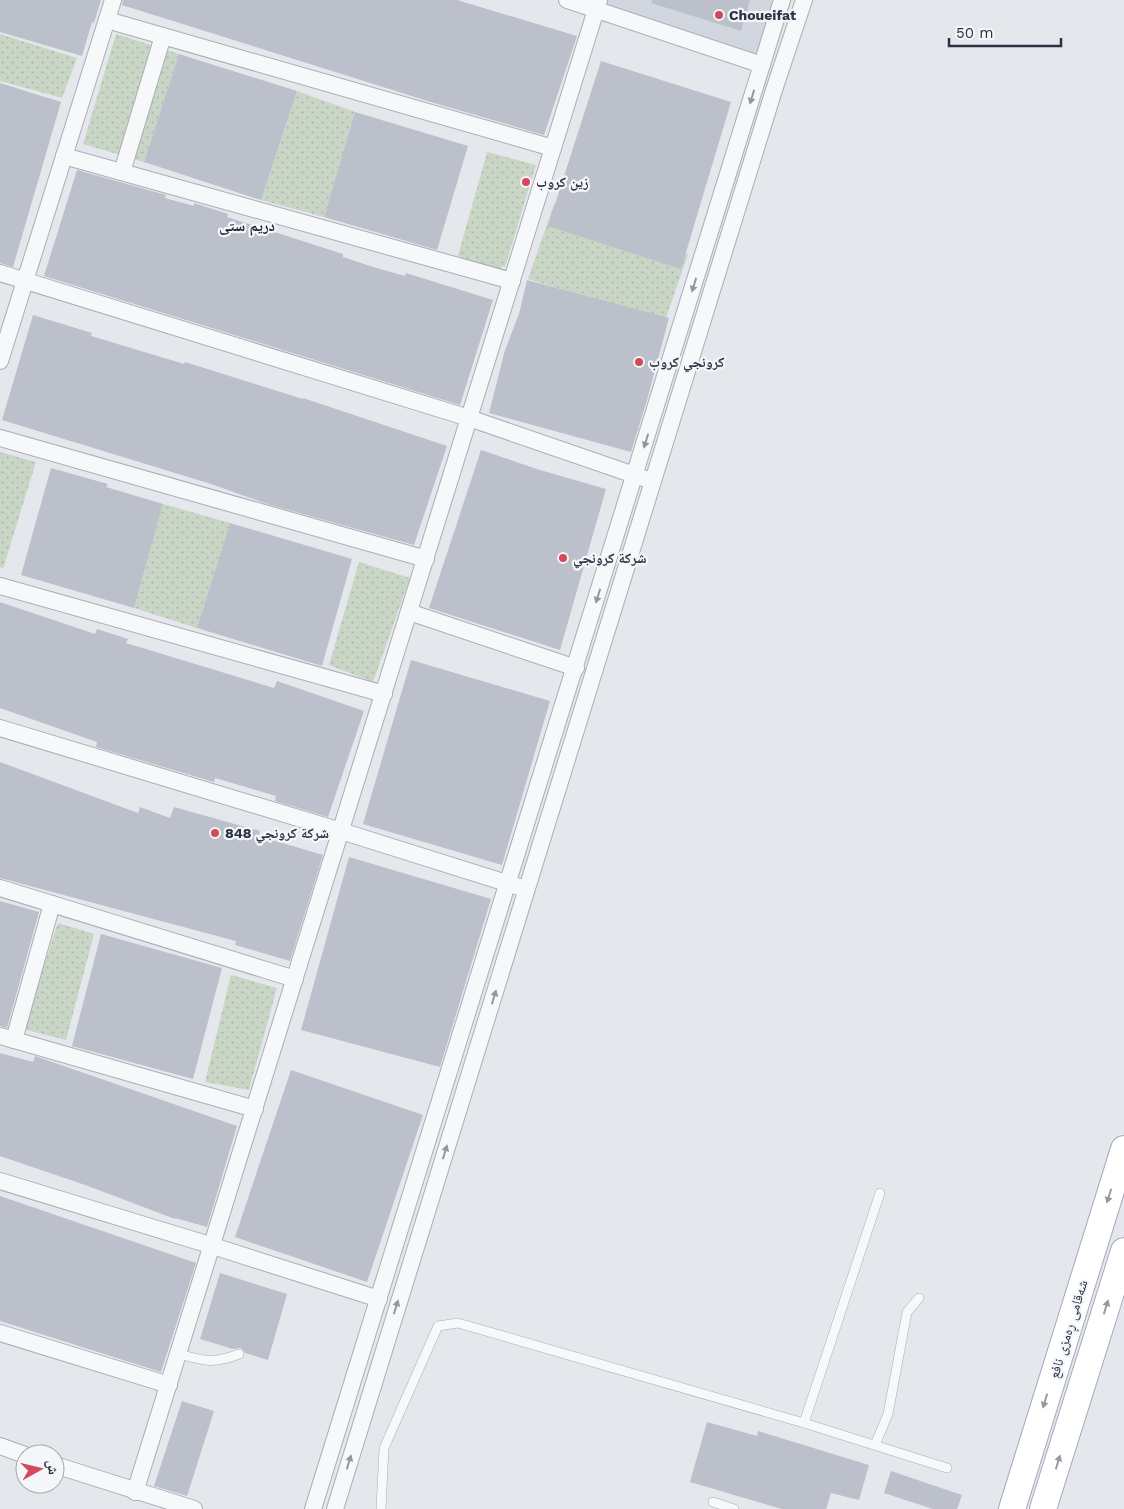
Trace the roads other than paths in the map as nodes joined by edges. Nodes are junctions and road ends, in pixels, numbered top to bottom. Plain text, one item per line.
1 (113, 0) edge
2 (567, 0) edge
3 (782, 0) edge
4 (804, 0) edge
5 (598, 4) edge
6 (108, 20) junction
7 (163, 36) junction
8 (762, 65) junction
9 (553, 148) junction
10 (64, 156) junction
11 (122, 172) junction
12 (704, 254) junction
13 (722, 258) junction
14 (0, 273) edge
15 (26, 281) junction
16 (512, 281) junction
17 (0, 361) edge
18 (470, 418) junction
19 (0, 438) edge
20 (636, 476) junction
21 (653, 482) junction
22 (426, 559) junction
23 (0, 586) edge
24 (409, 612) junction
25 (576, 668) junction
26 (384, 694) junction
27 (0, 728) edge
28 (341, 831) junction
29 (509, 884) junction
30 (0, 888) edge
31 (527, 890) junction
32 (52, 904) junction
33 (295, 979) junction
34 (7, 1038) edge
35 (255, 1108) junction
36 (1124, 1150) edge
37 (0, 1181) edge
38 (880, 1193) dead end
39 (213, 1246) junction
40 (1124, 1251) edge
41 (919, 1298) dead end
42 (378, 1299) junction
43 (0, 1332) edge
44 (365, 1343) junction
45 (383, 1348) junction
46 (179, 1354) junction
47 (239, 1354) dead end
48 (169, 1385) junction
49 (804, 1423) junction
50 (875, 1445) junction
51 (0, 1446) edge
52 (15, 1451) edge
53 (65, 1468) edge
54 (947, 1468) dead end
55 (135, 1492) junction
56 (713, 1502) dead end
57 (194, 1509) edge
58 (313, 1509) edge
59 (335, 1509) edge
60 (381, 1509) edge
61 (734, 1509) edge
62 (1012, 1509) edge
63 (1043, 1509) edge

1 - 6 street
2 - 5 street
3 - 8 street
4 - 13 street
5 - 8 street
5 - 9 street
6 - 7 street
6 - 10 street
7 - 9 street
7 - 11 street
8 -> 12 street
9 - 16 street
10 - 11 street
10 - 15 street
11 - 16 street
12 - 13 street
12 -> 20 street
13 - 21 street
14 - 15 street
15 - 17 street
15 - 18 street
16 - 18 street
18 - 20 street
18 - 22 street
19 - 22 street
20 - 21 street
20 -> 25 street
21 - 31 street
22 - 24 street
23 - 26 street
24 - 25 street
24 - 26 street
25 - 29 street
26 - 28 street
27 - 28 street
28 - 29 street
28 - 33 street
29 - 31 street
29 - 42 street
30 - 32 street
45 -> 31 street
32 - 33 street
32 - 34 street
33 - 35 street
34 - 35 street
35 - 39 street
36 -> 62 main road, شەقامی ڕەمزی نافع
37 - 39 street
38 - 49 lane
39 - 42 street
39 - 46 street
63 -> 40 main road
41 - 50 lane
42 - 44 street
43 - 48 street
44 - 45 street
44 - 58 street
59 -> 45 street
46 - 47 lane
46 - 48 street
48 - 55 street
49 - 50 lane
49 - 60 lane
50 - 54 lane
51 - 52 street
53 - 55 street
55 - 57 street
56 - 61 lane

